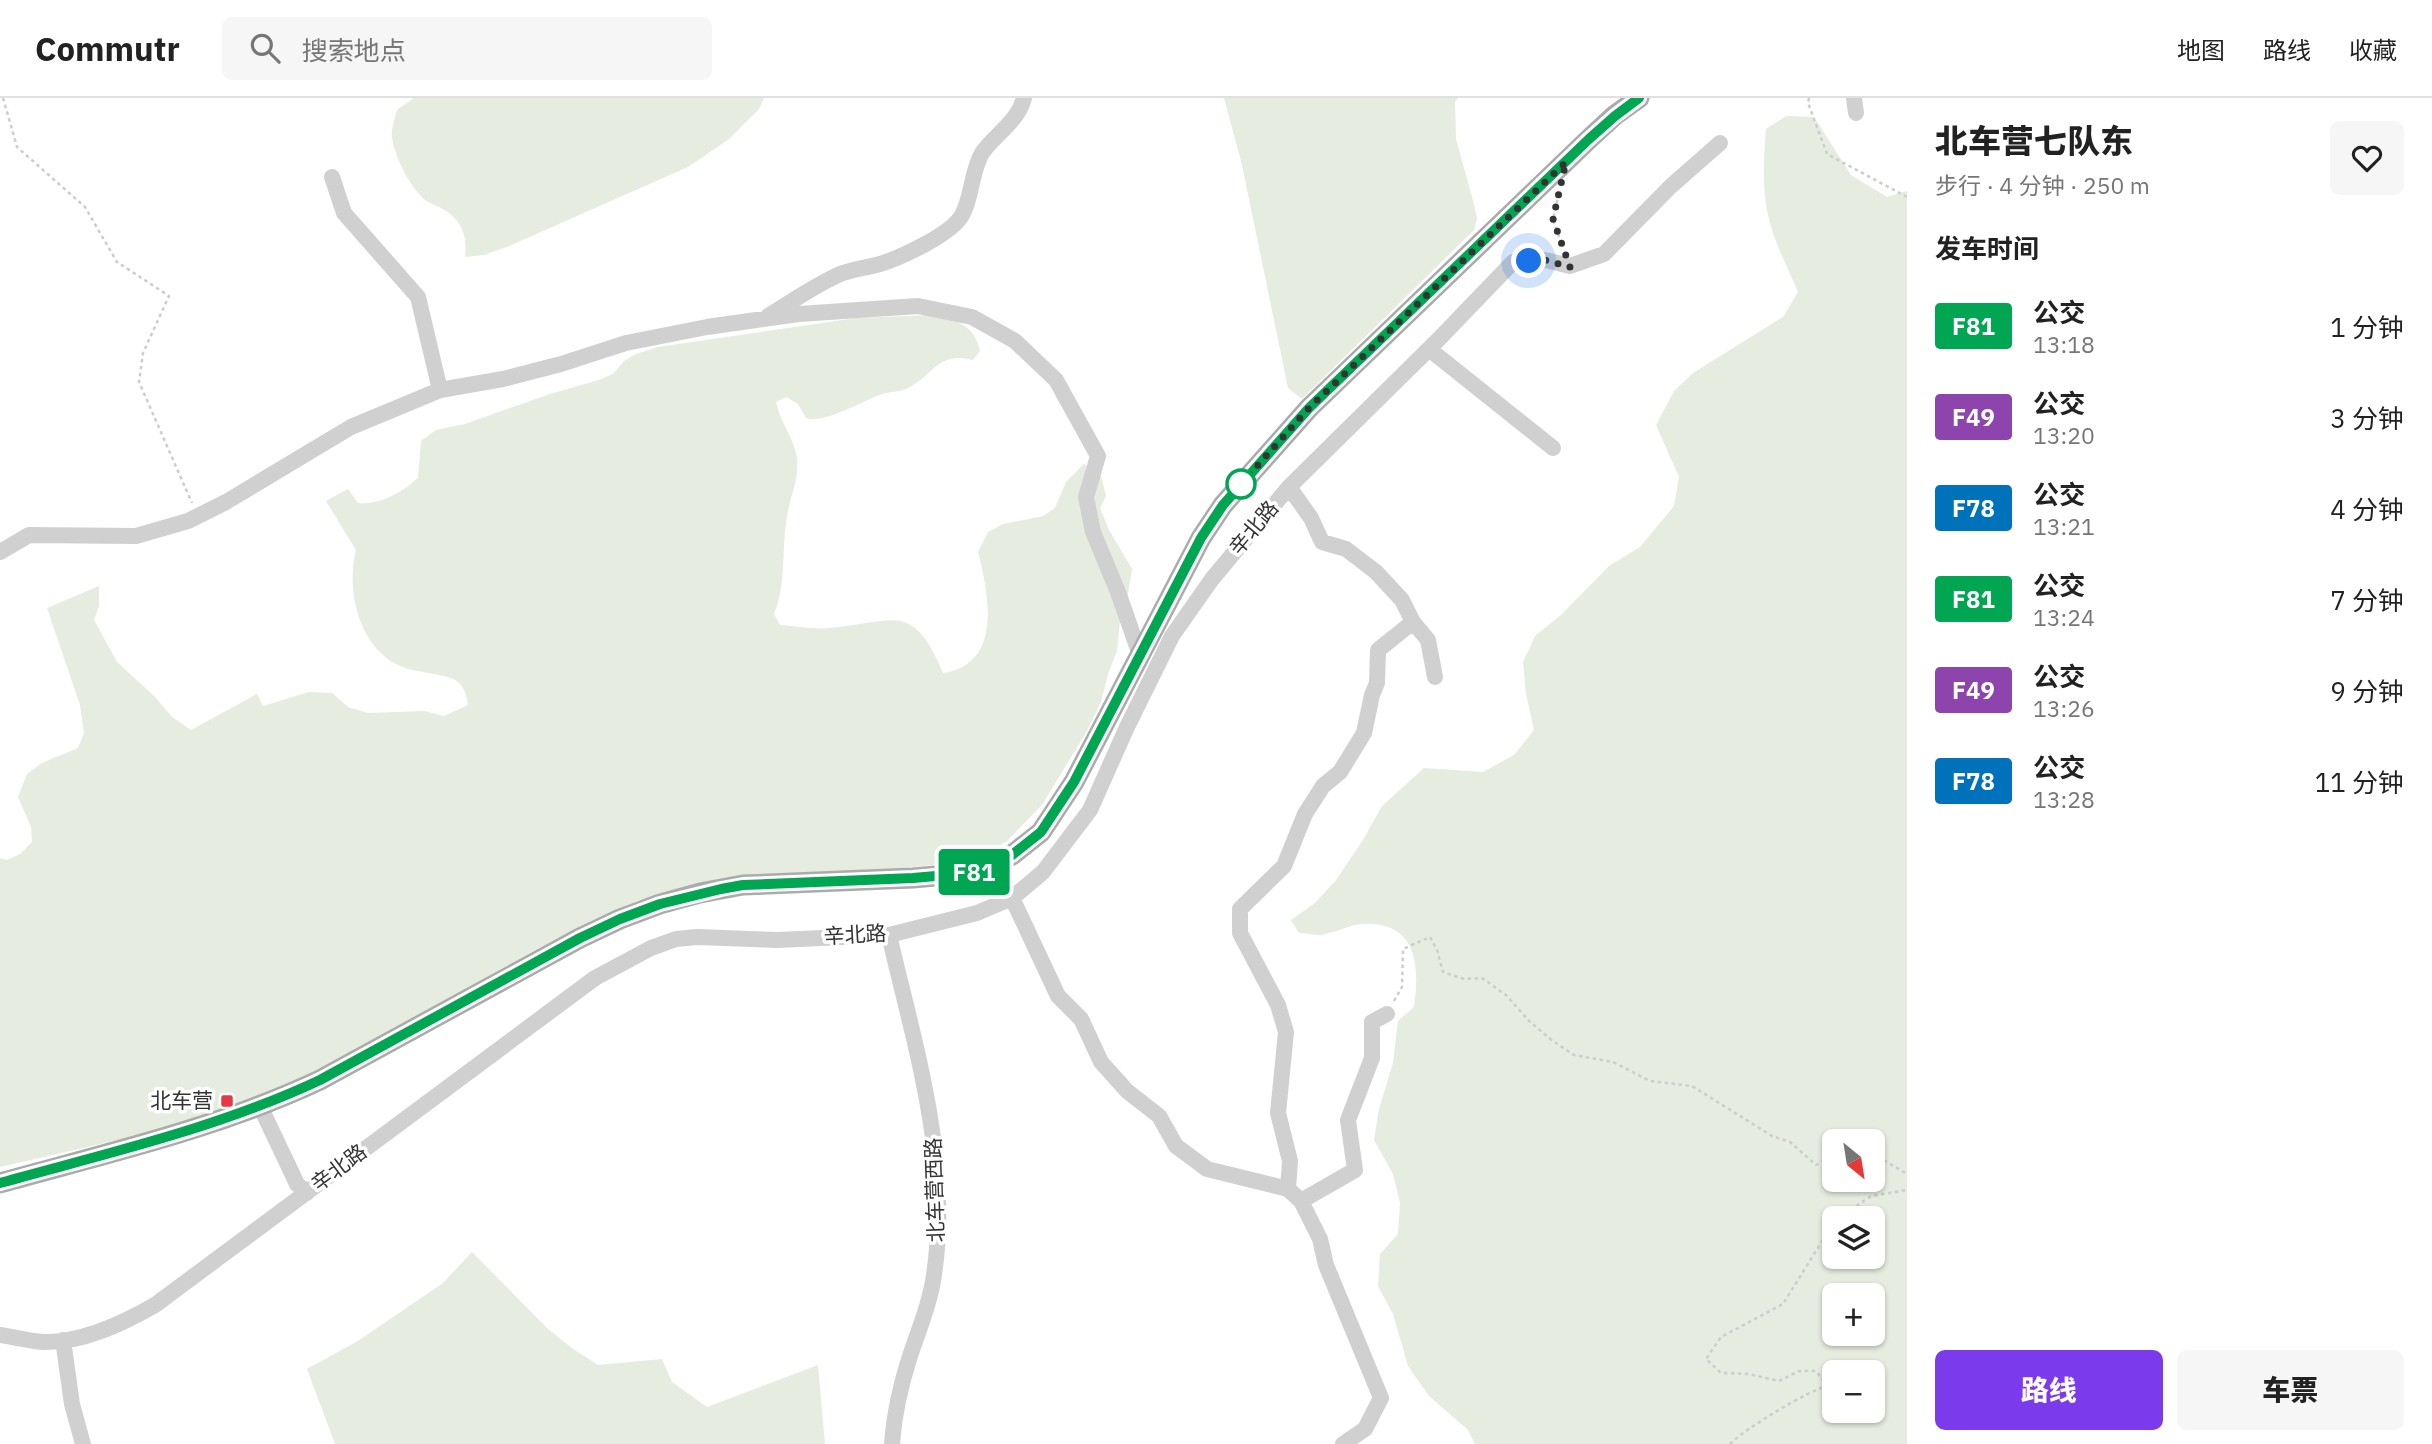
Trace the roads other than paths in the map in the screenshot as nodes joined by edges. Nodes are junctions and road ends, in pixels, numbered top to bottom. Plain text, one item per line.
1 (1024, 98) edge
2 (1639, 98) edge
3 (1720, 143) dead end
4 (332, 177) dead end
5 (763, 319) junction
6 (1429, 349) junction
7 (440, 390) junction
8 (1553, 448) dead end
9 (1289, 487) junction
10 (0, 552) edge
11 (1413, 622) junction
12 (1140, 655) junction
13 (1435, 677) dead end
14 (1012, 898) junction
15 (889, 935) junction
16 (1387, 1014) road end
17 (260, 1106) junction
18 (0, 1183) edge
19 (1288, 1189) junction
20 (307, 1193) junction
21 (1301, 1201) junction
22 (0, 1335) edge
23 (63, 1340) junction
24 (83, 1444) edge
25 (892, 1444) edge
26 (1343, 1444) edge

1 - 5 street
2 - 12 main road
3 - 6 street, 辛北路
4 - 7 street
5 - 7 street
5 - 12 street
6 - 8 street
6 - 9 street, 辛北路
7 - 10 street
9 - 11 street
9 - 14 street, 辛北路
11 - 13 street
11 - 19 street
12 - 17 main road
14 - 15 street, 辛北路
14 - 19 street
15 - 20 street, 辛北路
15 - 25 street, 北车营西路
16 - 21 street
17 - 18 main road
17 - 20 street
19 - 21 street
20 - 23 street, 辛北路
21 - 26 street
22 - 23 street, 辛北路
23 - 24 street

